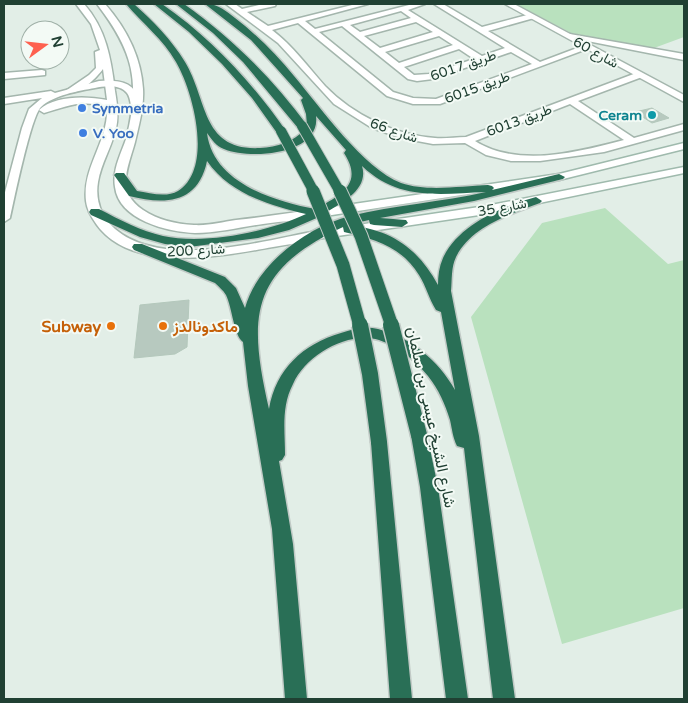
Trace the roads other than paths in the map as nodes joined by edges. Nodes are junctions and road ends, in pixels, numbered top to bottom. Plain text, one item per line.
1 (80, 4) edge
2 (101, 4) edge
3 (130, 4) edge
4 (158, 4) edge
5 (180, 4) edge
6 (209, 4) edge
7 (230, 4) edge
8 (272, 4) edge
9 (364, 4) edge
10 (421, 4) edge
11 (438, 4) edge
12 (509, 4) edge
13 (402, 9) junction
14 (241, 11) junction
15 (531, 16) junction
16 (417, 19) junction
17 (299, 20) junction
18 (94, 22) junction
19 (344, 24) junction
20 (266, 29) junction
21 (481, 30) junction
22 (315, 31) junction
23 (440, 33) junction
24 (359, 35) junction
25 (567, 35) junction
26 (460, 46) junction
27 (588, 47) junction
28 (634, 48) junction
29 (511, 49) junction
30 (380, 50) junction
31 (607, 57) junction
32 (684, 57) edge
33 (480, 59) junction
34 (539, 65) junction
35 (399, 66) junction
36 (135, 71) junction
37 (42, 73) dead end
38 (639, 75) junction
39 (4, 76) edge
40 (123, 85) junction
41 (110, 87) junction
42 (302, 89) junction
43 (72, 90) junction
44 (684, 99) edge
45 (4, 101) edge
46 (571, 101) junction
47 (112, 105) junction
48 (136, 109) junction
49 (44, 110) junction
50 (200, 112) junction
51 (331, 126) junction
52 (684, 127) edge
53 (27, 128) junction
54 (203, 139) junction
55 (467, 140) junction
56 (632, 141) junction
57 (684, 146) edge
58 (684, 170) edge
59 (120, 175) junction
60 (559, 177) junction
61 (489, 188) junction
62 (536, 201) junction
63 (95, 212) junction
64 (319, 213) junction
65 (4, 218) edge
66 (285, 218) junction
67 (302, 222) junction
68 (354, 224) junction
69 (333, 226) junction
70 (317, 235) junction
71 (138, 247) junction
72 (450, 327) junction
73 (252, 356) junction
74 (275, 485) junction
75 (479, 506) junction
76 (296, 699) edge
77 (401, 699) edge
78 (457, 699) edge
79 (504, 699) edge

1 - 18 street, شارع 200
2 - 36 street, شارع 200
3 - 50 highway
4 - 77 highway, bridge
5 - 78 highway, شارع الشيخ عيسى بن سلمان, bridge
6 - 42 highway
7 - 14 street, شارع 66
8 - 14 street
9 - 17 street
10 - 13 street
11 - 21 street
12 - 15 street, شارع 60
13 - 16 street
13 - 19 street
14 - 20 street, شارع 66
15 - 21 street
15 - 25 street, شارع 60
16 - 23 street
16 - 24 street
17 - 20 street
17 - 22 street, طريق 6015
18 - 41 street, شارع 200
18 - 43 street
19 - 22 street
19 - 24 street, طريق 6017
20 - 55 street, شارع 66
21 - 29 street
22 - 34 street, طريق 6015
23 - 26 street
23 - 30 street
24 - 30 street, طريق 6017
25 - 27 street, شارع 60
25 - 28 street
26 - 33 street
26 - 35 street
27 - 31 street, شارع 60
27 - 34 street, طريق 6015
28 - 31 street
28 - 32 street
29 - 33 street, طريق 6017
29 - 34 street
30 - 35 street, طريق 6017
31 - 38 street, شارع 60
33 - 35 street, طريق 6017
36 - 40 street
36 - 48 street, شارع 200
37 - 39 street
38 - 44 street, شارع 60
38 - 46 street, طريق 6013
40 - 41 street
40 - 48 street
41 - 43 street
41 - 47 street, شارع 200
41 - 49 street
42 - 50 highway
42 - 51 highway
43 - 45 street
43 - 53 street
46 - 55 street, طريق 6013
46 - 56 street, طريق 6013
47 - 49 street
47 - 63 street, شارع 200
48 - 59 street, شارع 200
49 - 53 street
50 - 54 highway
51 - 61 highway
51 - 64 highway
52 - 56 street
53 - 65 street
54 - 59 highway
54 - 64 highway
55 - 56 street
57 - 60 street, شارع 35
58 - 62 street, شارع 35
59 - 66 street, شارع 200
60 - 61 street, شارع 35
60 - 68 highway
61 - 64 street, شارع 35
62 - 68 street, شارع 35
62 - 72 highway
63 - 67 highway
63 - 71 street, شارع 200
64 - 66 street, شارع 200
64 - 67 highway
64 - 68 highway
66 - 67 highway
67 - 69 highway
68 - 69 highway
68 - 70 street, شارع 35
68 - 72 highway
69 - 70 highway
70 - 71 street, شارع 200
70 - 73 highway
71 - 73 highway
72 - 75 highway
73 - 74 highway
74 - 75 highway
74 - 76 highway
75 - 79 highway

